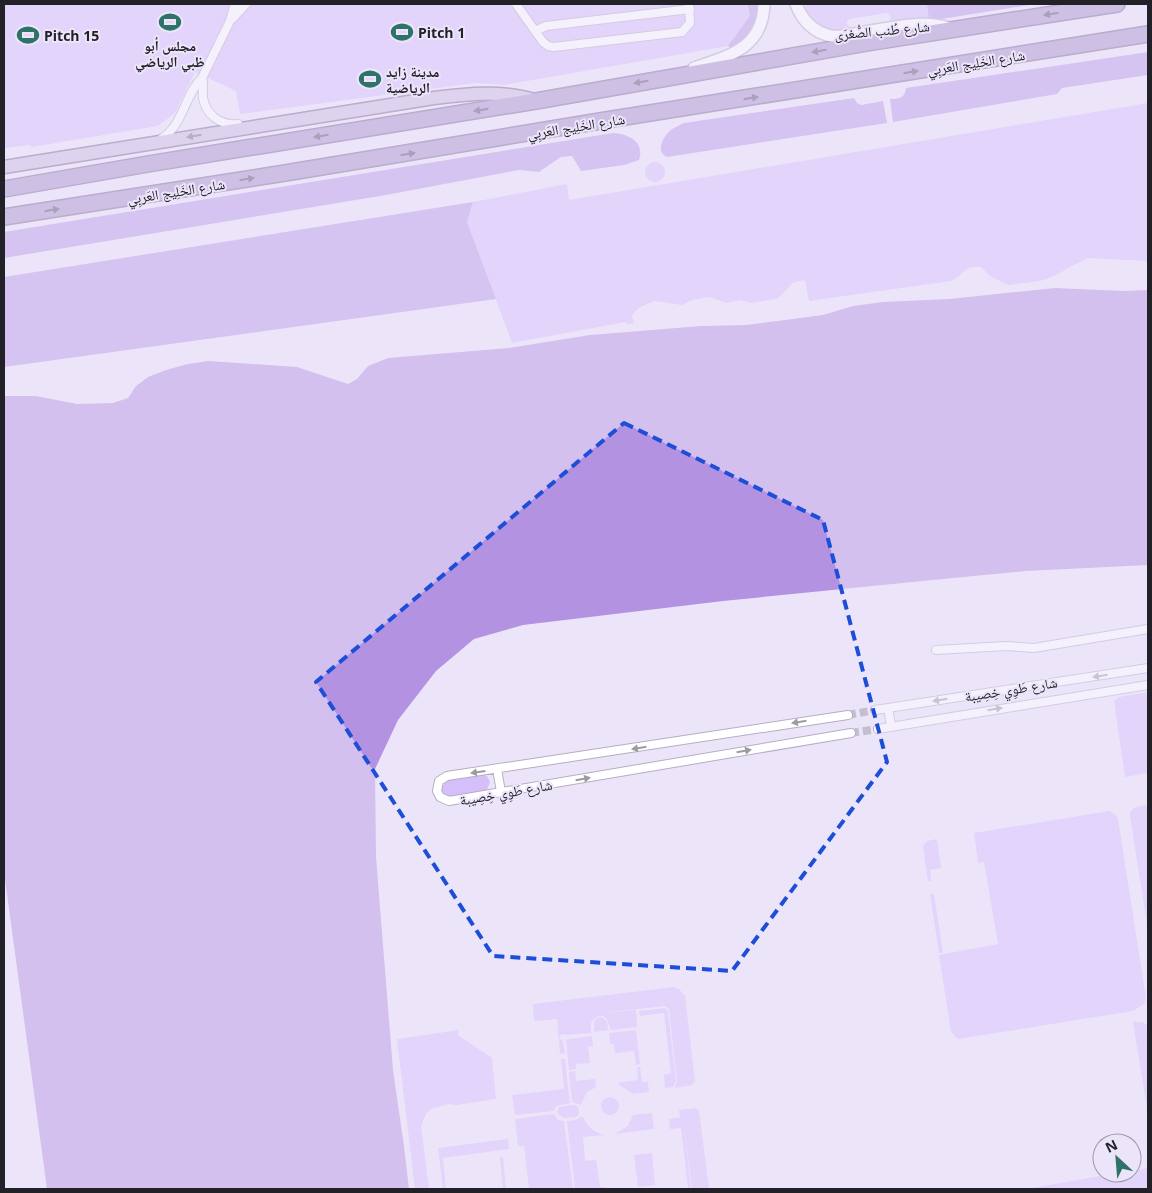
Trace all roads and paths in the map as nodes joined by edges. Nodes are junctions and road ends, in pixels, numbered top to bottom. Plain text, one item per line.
1 (235, 4) edge
2 (246, 4) edge
3 (516, 4) edge
4 (764, 4) edge
5 (796, 4) edge
6 (1117, 4) edge
7 (689, 6) edge
8 (802, 10) edge
9 (230, 21) junction
10 (953, 29) junction
11 (536, 31) junction
12 (1148, 34) edge
13 (1148, 44) edge
14 (1083, 45) junction
15 (669, 77) junction
16 (202, 78) junction
17 (536, 101) junction
18 (275, 123) junction
19 (155, 143) junction
20 (4, 167) edge
21 (4, 189) edge
22 (4, 217) edge
23 (1148, 629) edge
24 (936, 650) dead end
25 (1148, 668) edge
26 (1148, 684) edge
27 (888, 708) junction
28 (874, 710) tunnel mouth
29 (848, 715) tunnel mouth
30 (891, 726) junction
31 (878, 728) tunnel mouth
32 (850, 733) tunnel mouth
33 (497, 769) junction
34 (501, 792) junction

1 - 9 street
2 - 9 street
3 - 11 street
4 - 15 street
5 - 8 street, شارع طُنب الصُّغرَى
6 -> 10 highway
7 - 11 street
7 - 11 street
8 - 10 street, شارع طُنب الصُّغرَى
9 - 16 street
10 -> 15 highway
12 - 14 highway, شارع الخَلِيج العَربِي
13 - 14 highway
22 -> 14 highway, شارع الخَلِيج العَربِي
15 -> 17 highway
16 - 18 street
16 - 19 street
17 - 18 main road
17 -> 21 highway
18 -> 19 main road
19 - 20 main road
23 - 24 street
25 -> 27 street, شارع طَوِي خِصِيبة
30 -> 26 street, شارع طَوِي خِصِيبة
27 - 28 street, شارع طَوِي خِصِيبة
27 - 30 street
29 -> 33 street, شارع طَوِي خِصِيبة
30 - 31 street, شارع طَوِي خِصِيبة
34 -> 32 street, شارع طَوِي خِصِيبة
33 - 34 street
33 -> 34 street, شارع طَوِي خِصِيبة

